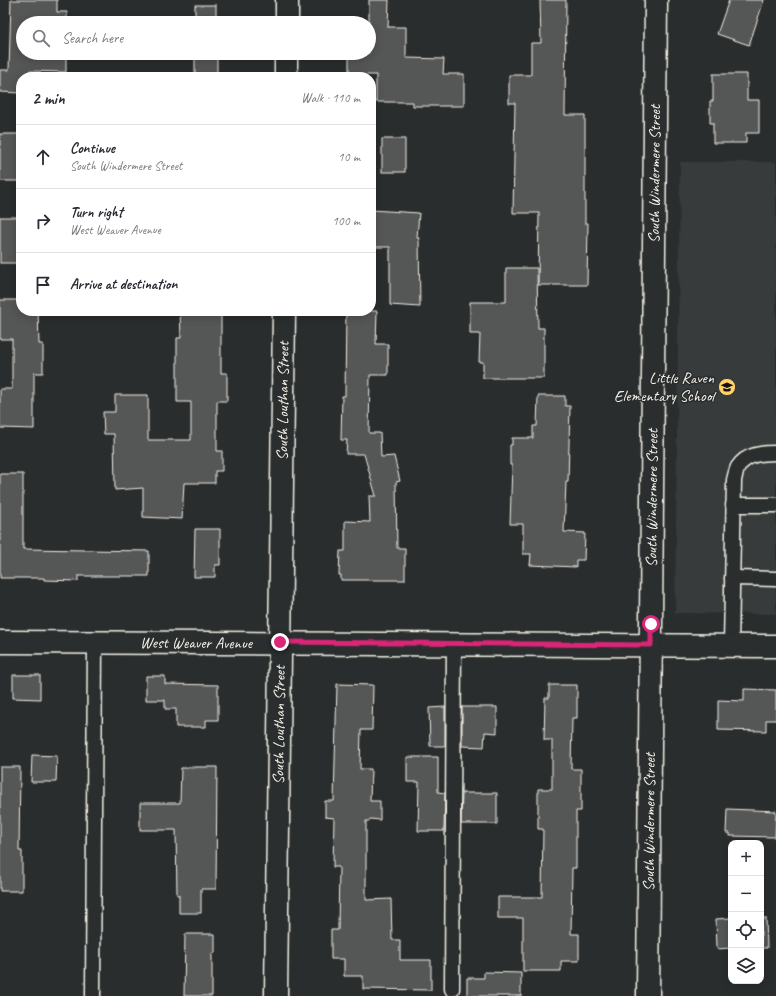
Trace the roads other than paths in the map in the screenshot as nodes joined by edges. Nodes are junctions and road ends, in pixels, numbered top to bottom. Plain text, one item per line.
1 (287, 0) edge
2 (656, 0) edge
3 (287, 16) edge
4 (286, 60) edge
5 (286, 72) edge
6 (284, 316) edge
7 (776, 453) edge
8 (733, 505) junction
9 (776, 505) edge
10 (732, 578) junction
11 (776, 579) edge
12 (0, 642) edge
13 (95, 642) junction
14 (280, 642) junction
15 (454, 644) junction
16 (651, 645) junction
17 (731, 646) junction
18 (776, 646) edge
19 (452, 989) dead end
20 (93, 996) edge
21 (276, 996) edge
22 (648, 996) edge

1 - 3 street
2 - 16 street, South Windermere Street
4 - 5 street
6 - 14 street, South Louthan Street
7 - 8 lane
8 - 9 lane
8 - 10 lane
10 - 11 lane
10 - 17 lane
12 - 13 street, West Weaver Avenue
13 - 14 street, West Weaver Avenue
13 - 20 lane
14 - 15 street, West Weaver Avenue
14 - 21 street, South Louthan Street
15 - 16 street, West Weaver Avenue
15 - 19 lane
16 - 17 street, West Weaver Avenue
16 - 22 street, South Windermere Street
17 - 18 street, West Weaver Avenue

